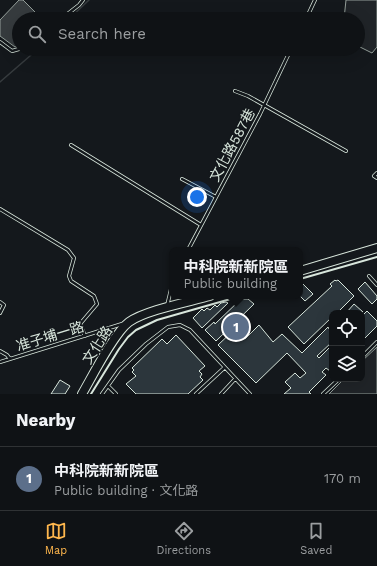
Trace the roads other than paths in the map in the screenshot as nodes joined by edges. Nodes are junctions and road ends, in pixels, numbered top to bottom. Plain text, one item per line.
1 (83, 0) edge
2 (315, 0) edge
3 (70, 12) edge
4 (309, 12) edge
5 (0, 42) edge
6 (12, 51) edge
7 (288, 56) edge
8 (235, 92) dead end
9 (264, 106) junction
10 (71, 145) dead end
11 (346, 151) dead end
12 (377, 173) edge
13 (377, 178) edge
14 (182, 179) dead end
15 (216, 196) junction
16 (0, 209) edge
17 (201, 225) junction
18 (190, 247) edge
19 (377, 248) edge
20 (303, 270) edge
21 (369, 276) dead end
22 (377, 286) edge
23 (169, 296) edge
24 (199, 299) edge
25 (0, 302) edge
26 (166, 308) junction
27 (0, 313) edge
28 (129, 322) junction
29 (85, 336) junction
30 (377, 342) edge
31 (0, 351) edge
32 (365, 354) edge
33 (10, 359) junction
34 (0, 362) edge
35 (224, 368) junction
36 (235, 379) junction
37 (336, 382) edge
38 (108, 386) junction
39 (82, 394) edge
40 (102, 394) edge
41 (116, 394) edge
42 (196, 394) edge
43 (221, 394) edge
44 (250, 394) edge
45 (323, 394) edge

1 - 3 lane
2 - 4 lane
5 - 6 lane
7 - 9 lane, 文化路587巷
8 - 9 lane
9 - 11 lane
9 - 15 lane, 文化路587巷
10 - 17 lane
12 - 13 lane
14 - 15 lane
15 - 17 lane, 文化路587巷
16 - 29 lane
17 - 18 lane, 文化路587巷
19 - 20 main road
21 - 22 lane
23 - 26 lane
24 - 26 main road, 文化路
25 - 27 lane
26 - 28 main road, 文化路
28 - 29 lane, 准子埔一路
28 - 39 main road, 文化路
29 - 33 lane, 准子埔一路
30 - 32 lane
31 - 33 lane
33 - 34 lane, 准子埔一路
35 - 36 lane
35 - 38 lane
35 - 42 lane
36 - 43 lane
36 - 44 lane
37 - 45 lane
38 - 40 lane
38 - 41 lane

